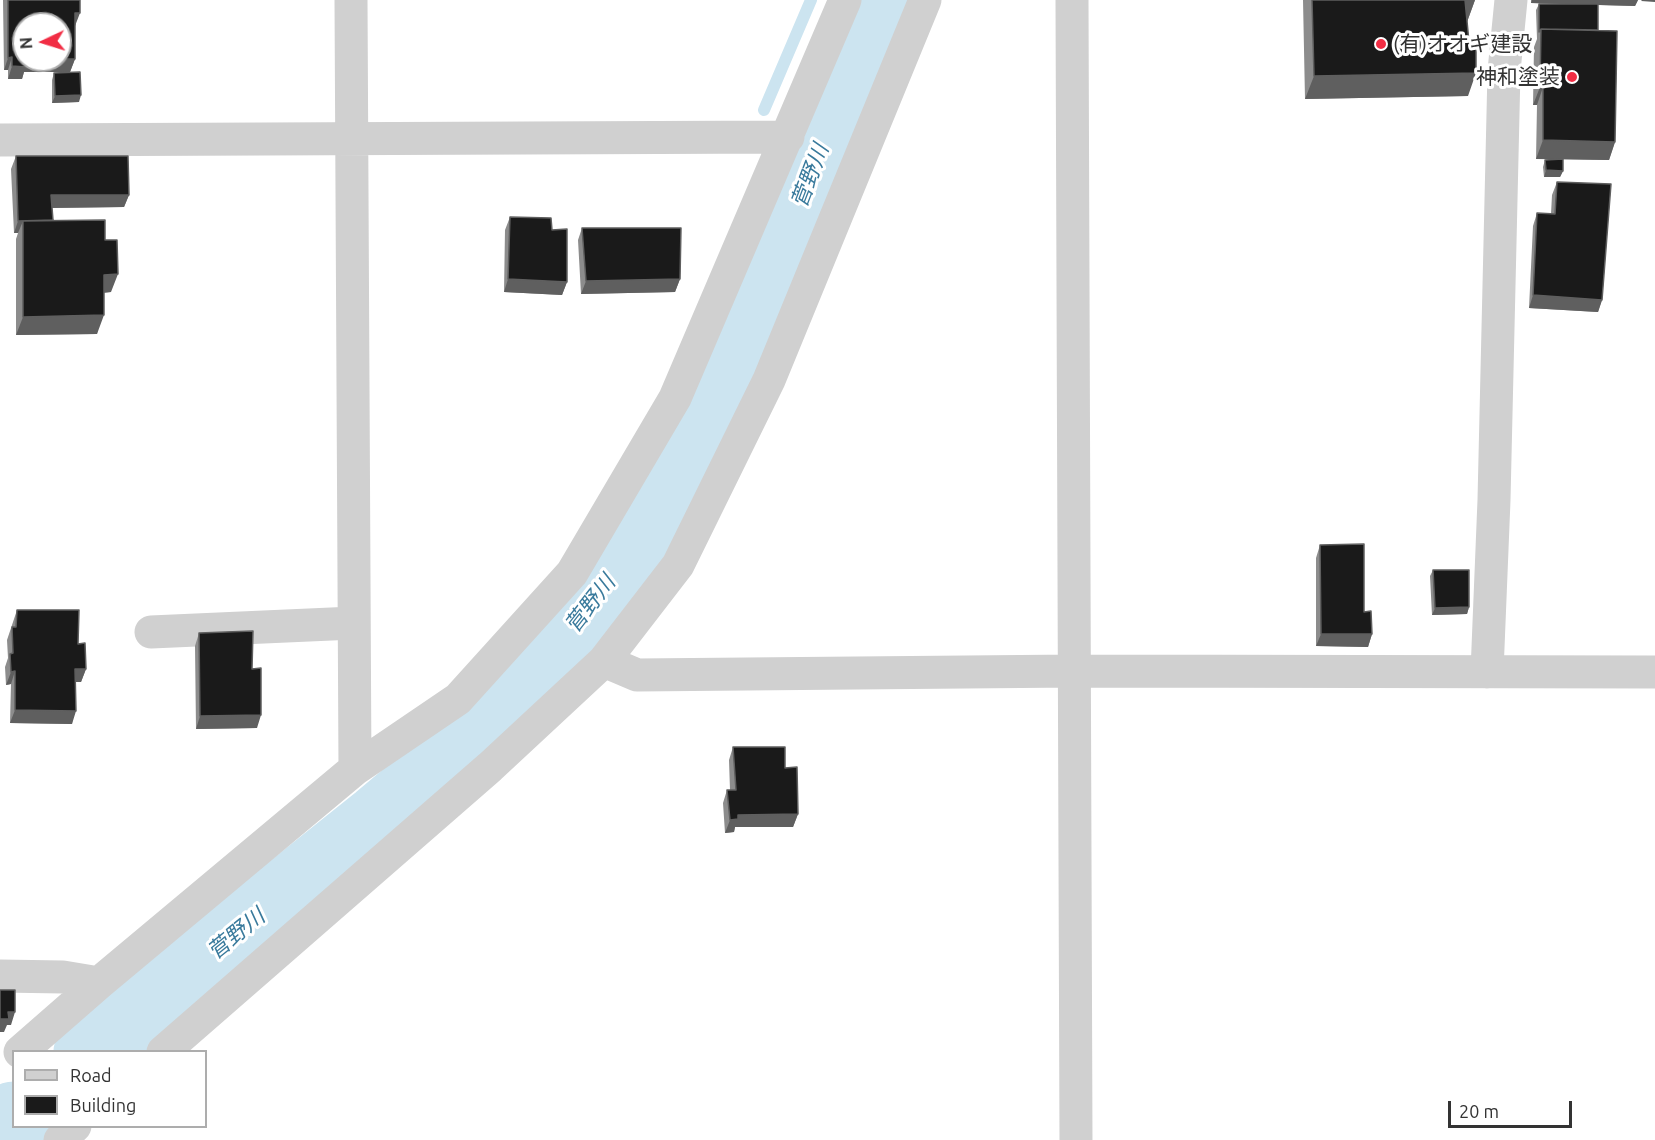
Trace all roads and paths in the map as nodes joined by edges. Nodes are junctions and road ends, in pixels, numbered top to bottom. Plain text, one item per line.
1 (351, 0) edge
2 (845, 0) edge
3 (925, 0) edge
4 (1072, 0) edge
5 (1511, 0) edge
6 (788, 137) junction
7 (351, 138) junction
8 (0, 140) edge
9 (354, 623) junction
10 (151, 632) dead end
11 (604, 662) junction
12 (1075, 671) junction
13 (1487, 672) junction
14 (1655, 672) edge
15 (355, 769) junction
16 (0, 976) edge
17 (99, 983) junction
18 (23, 1050) edge
19 (164, 1050) edge
20 (12, 1060) edge
21 (0, 1069) edge
22 (73, 1128) edge
23 (60, 1140) edge
24 (1076, 1140) edge

1 - 7 street
2 - 6 street
3 - 11 street
4 - 12 street
5 - 13 street
6 - 7 street
6 - 15 street
7 - 8 street
7 - 9 street
9 - 10 street
9 - 15 street
11 - 12 street
11 - 19 street
12 - 13 street
12 - 24 street
13 - 14 street
15 - 17 street
16 - 17 street
17 - 18 street
20 - 21 street
22 - 23 street

